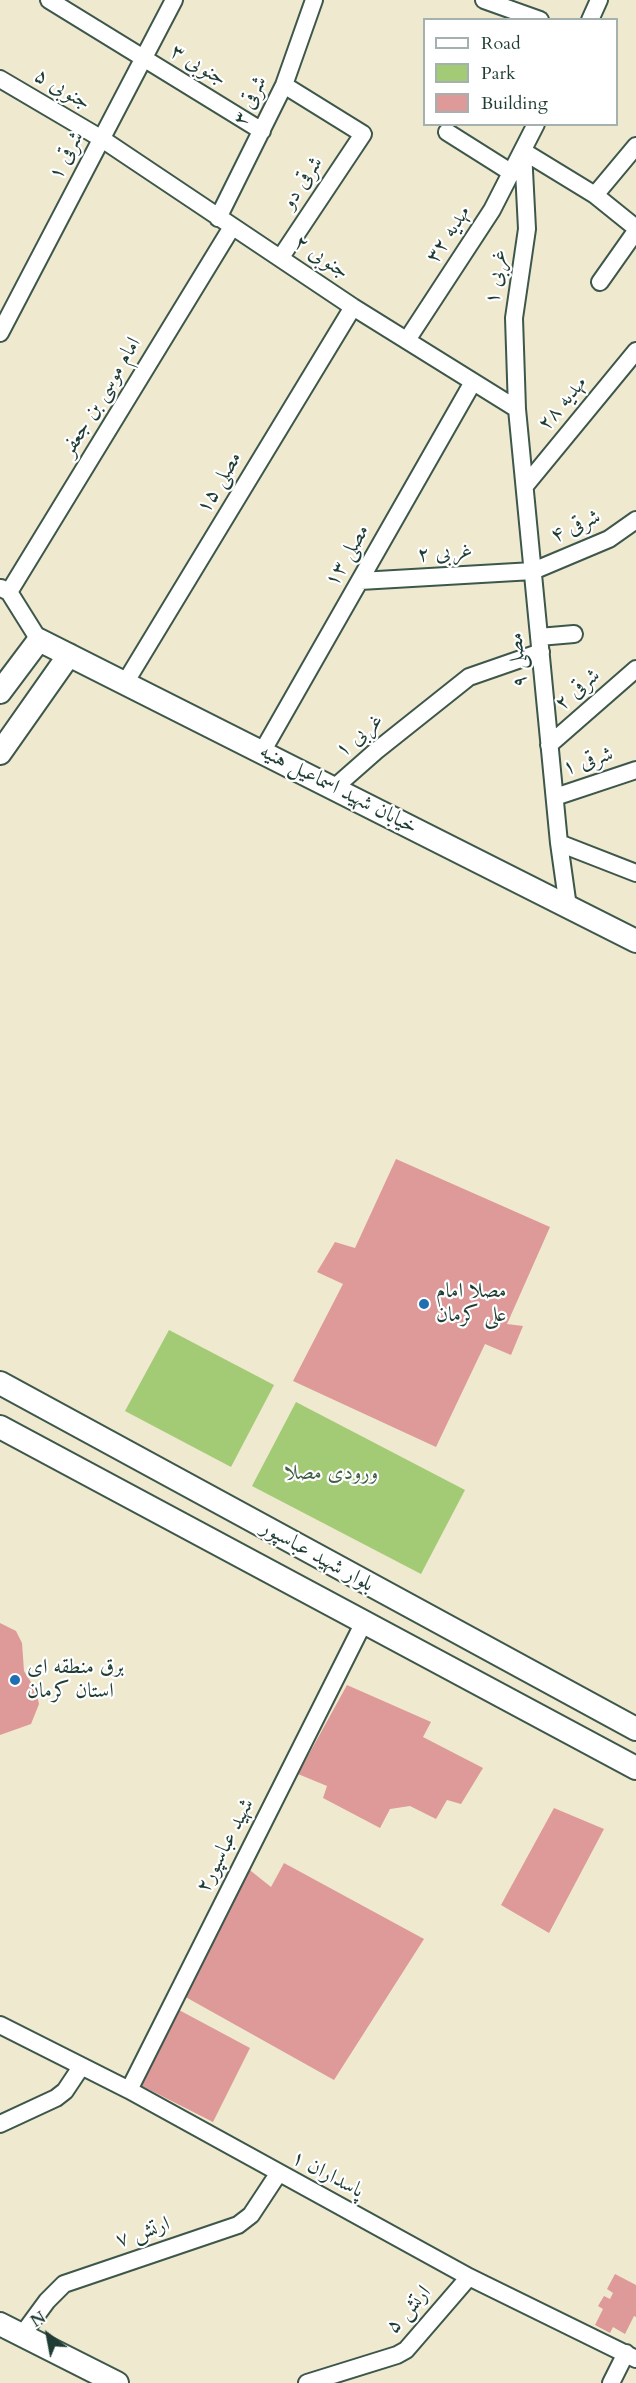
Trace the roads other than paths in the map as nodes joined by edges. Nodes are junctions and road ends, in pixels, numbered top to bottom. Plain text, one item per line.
1 (49, 0) edge
2 (174, 0) edge
3 (314, 0) edge
4 (484, 0) edge
5 (599, 0) edge
6 (534, 18) edge
7 (591, 18) edge
8 (142, 58) junction
9 (0, 79) edge
10 (284, 85) junction
11 (536, 126) edge
12 (262, 131) junction
13 (447, 132) dead end
14 (102, 139) junction
15 (636, 146) edge
16 (523, 152) junction
17 (512, 173) junction
18 (595, 195) junction
19 (225, 222) junction
20 (636, 230) edge
21 (281, 257) junction
22 (600, 282) dead end
23 (353, 307) junction
24 (0, 333) edge
25 (407, 340) junction
26 (636, 351) edge
27 (473, 382) junction
28 (517, 409) junction
29 (525, 486) junction
30 (636, 520) edge
31 (533, 571) junction
32 (360, 581) junction
33 (5, 589) edge
34 (574, 634) dead end
35 (39, 639) junction
36 (540, 644) junction
37 (69, 655) junction
38 (636, 669) edge
39 (124, 683) junction
40 (0, 693) edge
41 (549, 745) junction
42 (262, 752) junction
43 (0, 753) edge
44 (636, 770) edge
45 (334, 788) junction
46 (555, 797) junction
47 (559, 843) junction
48 (636, 873) edge
49 (568, 907) junction
50 (636, 941) edge
51 (0, 1383) edge
52 (0, 1427) edge
53 (364, 1622) junction
54 (458, 1635) junction
55 (442, 1664) junction
56 (636, 1729) edge
57 (636, 1768) edge
58 (0, 2025) edge
59 (81, 2067) junction
60 (129, 2091) junction
61 (0, 2124) edge
62 (278, 2174) junction
63 (469, 2277) junction
64 (0, 2324) edge
65 (22, 2336) junction
66 (631, 2356) edge
67 (106, 2381) edge
68 (307, 2383) edge
69 (611, 2383) edge

1 - 8 street, جنوبی ۳
2 - 8 street, شرقی ۱
3 - 10 street, شرقی ۳
4 - 6 street
5 - 7 street
8 - 12 street, جنوبی ۳
8 - 14 street, شرقی ۱
9 - 14 street, ۵ جنوبی
10 - 12 street, شرقی ۳
10 - 21 street, شرقی دو
11 - 16 street, مهدیه ۳۲
12 - 19 street, شرقی ۳
13 - 17 street
14 - 19 street, جنوبی ۲
14 - 24 street, شرقی ۱
15 - 18 street
16 - 17 street, مهدیه ۳۲
16 - 18 street
16 - 28 street, ۱ غربی
17 - 25 street, مهدیه ۳۲
18 - 20 street
19 - 21 street, جنوبی ۲
19 - 33 street, امام موسی بن جعفر
20 - 22 street
21 - 23 street, جنوبی ۲
23 - 25 street, جنوبی ۲
23 - 39 street, مصلی ۱۵
25 - 27 street, جنوبی ۲
26 - 29 street, مهدیه ۲۸
27 - 28 street, جنوبی ۲
27 - 32 street, مصلی ۱۳
28 - 29 street, مصلی ۹
29 - 31 street, مصلی ۹
30 - 31 street, ۴ شرقی
31 - 32 street, ۲ غربی
31 - 36 street, مصلی ۹
32 - 42 street, مصلی ۱۳
33 - 35 street
34 - 36 street, ۱ غربی
35 - 37 main road, خیابان شهید اسماعیل هنیه
35 - 40 main road
36 - 41 street, مصلی ۹
36 - 45 street, ۱ غربی
37 - 39 main road, خیابان شهید اسماعیل هنیه
37 - 43 main road
38 - 41 street, ۲ شرقی
39 - 42 main road, خیابان شهید اسماعیل هنیه
41 - 46 street, مصلی ۹
42 - 45 main road, خیابان شهید اسماعیل هنیه
44 - 46 street, ۱ شرقی
45 - 49 main road, خیابان شهید اسماعیل هنیه
46 - 47 street, مصلی ۹
47 - 48 street
47 - 49 street, مصلی ۹
49 - 50 main road, خیابان شهید اسماعیل هنیه
51 - 54 main road, بلوار شهید عباسپور
52 - 53 main road, بلوار شهید عباسپور
53 - 55 main road, بلوار شهید عباسپور
53 - 60 street, شهید عباسپور۲
54 - 55 main road
54 - 56 main road, بلوار شهید عباسپور
55 - 57 main road, بلوار شهید عباسپور
58 - 59 street, پاسداران ۱
59 - 60 street, پاسداران ۱
59 - 61 street
60 - 62 street, پاسداران ۱
62 - 63 street, پاسداران ۱
62 - 65 street, ارتش ۷
63 - 66 street, پاسداران ۱
63 - 68 street, ارتش ۵
64 - 65 main road
65 - 67 main road
66 - 69 street

